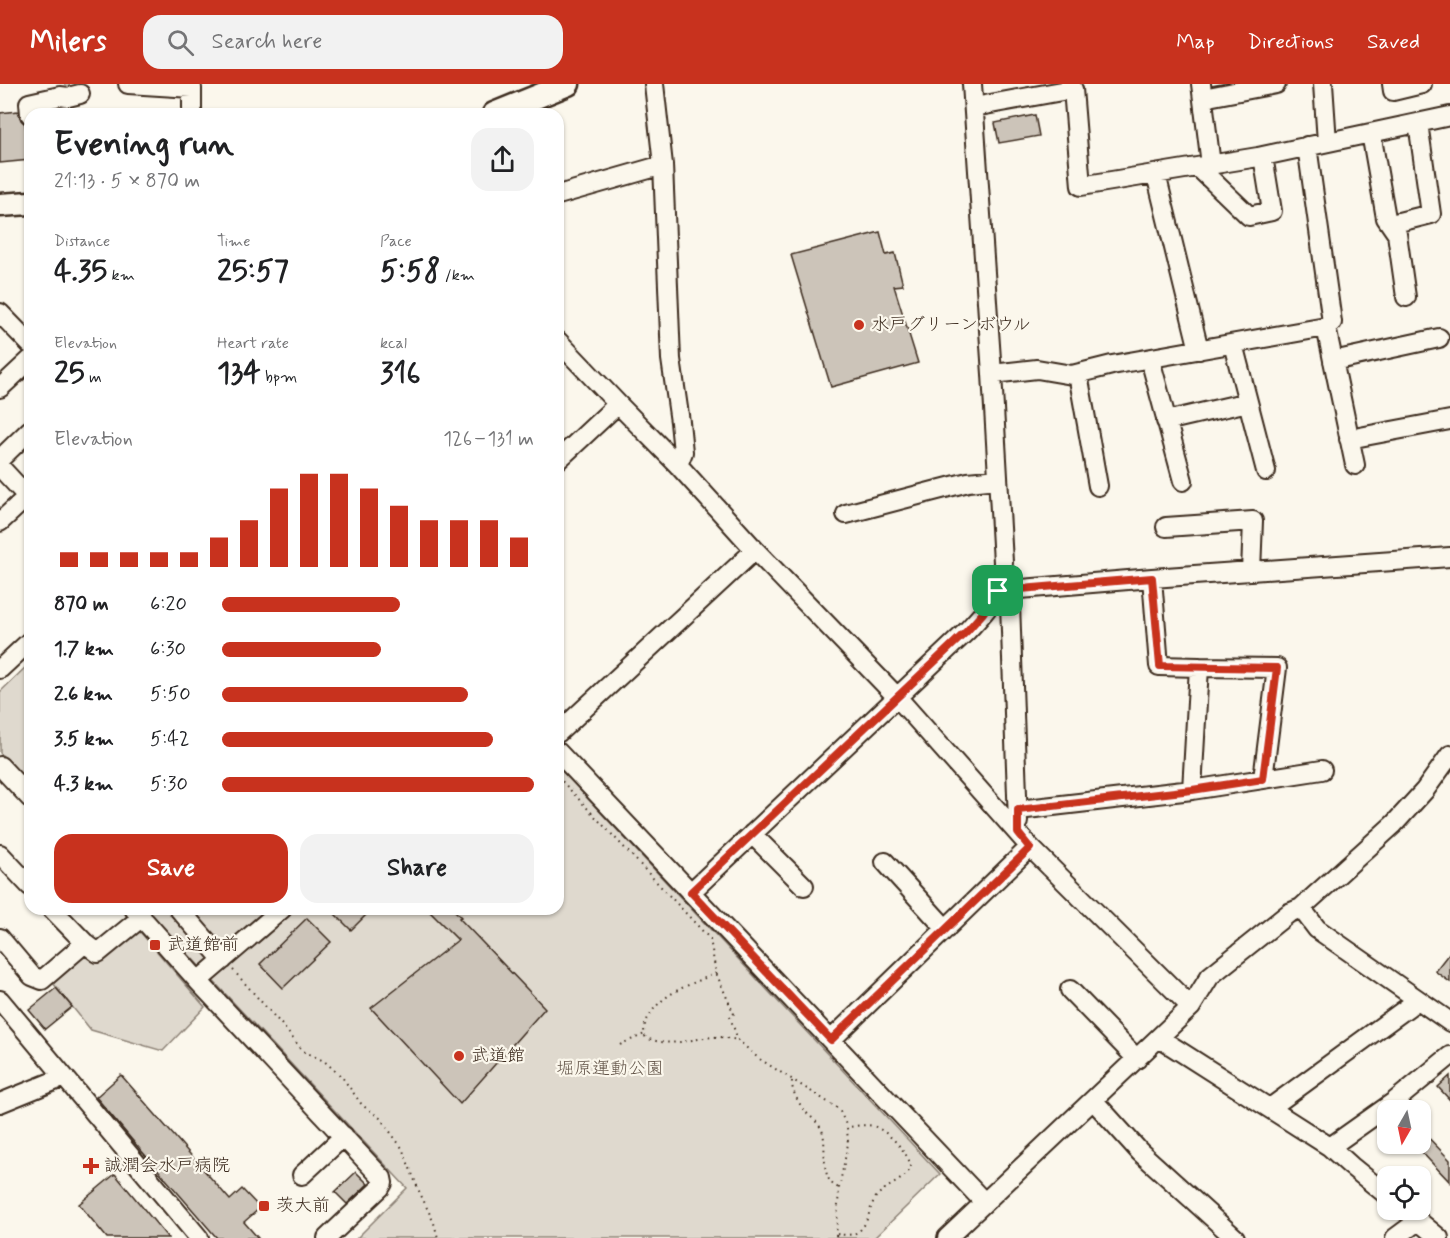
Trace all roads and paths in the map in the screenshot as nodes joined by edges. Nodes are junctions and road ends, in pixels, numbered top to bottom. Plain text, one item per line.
1 (128, 84) edge
2 (568, 84) edge
3 (654, 84) edge
4 (972, 84) edge
5 (1276, 84) edge
6 (1323, 84) edge
7 (1392, 84) edge
8 (1422, 84) edge
9 (58, 90) edge
10 (1202, 91) edge
11 (80, 94) dead end
12 (974, 107) junction
13 (29, 108) edge
14 (192, 108) edge
15 (509, 108) edge
16 (1450, 116) edge
17 (1418, 123) junction
18 (1371, 133) junction
19 (1327, 142) junction
20 (1307, 146) junction
21 (1263, 156) junction
22 (663, 165) junction
23 (1205, 166) junction
24 (1156, 174) junction
25 (564, 193) edge
26 (24, 203) edge
27 (0, 205) edge
28 (1391, 224) junction
29 (1407, 297) dead end
30 (0, 314) edge
31 (1326, 327) junction
32 (24, 338) edge
33 (1439, 338) dead end
34 (1233, 344) junction
35 (564, 347) edge
36 (1199, 350) junction
37 (1150, 358) junction
38 (1333, 361) junction
39 (24, 366) edge
40 (992, 374) junction
41 (1078, 374) junction
42 (0, 388) edge
43 (1248, 402) junction
44 (618, 404) junction
45 (1450, 420) edge
46 (1166, 421) junction
47 (24, 436) edge
48 (1350, 439) junction
49 (564, 454) edge
50 (0, 459) edge
51 (678, 465) junction
52 (1355, 465) dead end
53 (0, 467) edge
54 (1266, 471) dead end
55 (998, 479) junction
56 (1182, 482) dead end
57 (1098, 486) dead end
58 (24, 490) edge
59 (24, 500) edge
60 (846, 514) dead end
61 (0, 522) edge
62 (1166, 527) dead end
63 (755, 550) junction
64 (1450, 556) edge
65 (1251, 571) junction
66 (1152, 578) junction
67 (998, 591) junction
68 (24, 647) edge
69 (1199, 667) junction
70 (0, 669) edge
71 (897, 697) junction
72 (564, 727) edge
73 (1450, 756) edge
74 (564, 758) edge
75 (0, 766) edge
76 (1323, 770) dead end
77 (1263, 779) junction
78 (564, 783) edge
79 (1192, 790) junction
80 (24, 792) edge
81 (1018, 810) junction
82 (1018, 833) junction
83 (752, 834) junction
84 (1030, 848) junction
85 (0, 854) edge
86 (885, 862) dead end
87 (24, 880) edge
88 (804, 886) dead end
89 (691, 892) junction
90 (1301, 908) junction
91 (58, 915) edge
92 (136, 915) edge
93 (140, 915) edge
94 (184, 915) edge
95 (275, 915) edge
96 (946, 929) junction
97 (0, 938) edge
98 (84, 943) junction
99 (223, 960) junction
100 (716, 973) junction
101 (198, 981) junction
102 (1070, 990) dead end
103 (0, 1000) edge
104 (1418, 1000) junction
105 (1191, 1007) junction
106 (1450, 1022) edge
107 (644, 1034) junction
108 (1159, 1038) junction
109 (738, 1040) junction
110 (831, 1040) junction
111 (620, 1045) dead end
112 (1450, 1056) edge
113 (1137, 1059) junction
114 (64, 1077) junction
115 (793, 1080) junction
116 (1093, 1100) junction
117 (0, 1103) edge
118 (1270, 1108) junction
119 (848, 1127) junction
120 (344, 1136) junction
121 (1330, 1147) junction
122 (302, 1174) dead end
123 (1377, 1187) edge
124 (839, 1188) junction
125 (984, 1202) junction
126 (1418, 1221) joint
127 (837, 1236) edge
128 (199, 1238) edge
129 (327, 1238) edge
130 (438, 1238) edge
131 (947, 1238) edge
132 (1234, 1238) edge
133 (1395, 1238) edge
134 (1439, 1238) edge

1 - 14 street
2 - 15 main road
3 - 22 street
4 - 12 street
5 - 10 street
6 - 19 street
7 - 8 street
9 - 11 street
9 - 13 street
10 - 23 street
12 - 24 street
12 - 40 street
16 - 17 street
17 - 18 street
17 - 28 street
18 - 19 street
18 - 28 street
19 - 20 street
20 - 21 street
20 - 31 street
21 - 23 street
21 - 23 street
22 - 25 street
22 - 51 street
23 - 24 street
24 - 36 street
26 - 27 main road
28 - 29 street
30 - 32 street
31 - 34 street
31 - 38 street
33 - 38 street
34 - 36 street
34 - 43 street
35 - 44 street
36 - 37 street
37 - 41 street
37 - 46 street
38 - 48 street
39 - 42 street
40 - 41 street
40 - 55 street
41 - 57 street
43 - 46 street
43 - 54 street
44 - 49 street
44 - 51 street
45 - 48 street
46 - 56 street
47 - 50 street
48 - 52 street
51 - 63 street
53 - 58 street
55 - 60 street
55 - 67 street
59 - 61 street
62 - 65 street
63 - 71 street
63 - 72 street
64 - 65 street
65 - 66 street
66 - 67 street
66 - 69 street
67 - 71 street
67 - 81 street
68 - 70 street
69 - 77 street
69 - 79 street
71 - 82 street
71 - 83 street
73 - 90 street
74 - 89 street
75 - 80 street
76 - 77 street
77 - 79 street
78 - 100 path
79 - 81 street
81 - 82 street
82 - 84 street
83 - 88 street
83 - 89 street
84 - 96 street
84 - 105 street
85 - 87 street
86 - 96 street
89 - 110 street
90 - 104 street
90 - 105 street
91 - 98 street
92 - 98 street
93 - 101 street
94 - 99 street
95 - 99 street
96 - 110 street
97 - 98 street
99 - 101 street
99 - 130 path
100 - 107 path
100 - 109 path
101 - 120 street
102 - 113 street
103 - 114 street
104 - 106 street
104 - 118 street
105 - 108 street
107 - 109 path
107 - 111 path
108 - 113 street
108 - 118 street
109 - 115 path
110 - 125 street
112 - 121 street
113 - 116 street
114 - 117 street
114 - 128 street
115 - 119 path
115 - 124 path
116 - 125 street
116 - 132 street
118 - 121 street
119 - 124 path
119 - 127 path
120 - 122 street
120 - 129 street
121 - 123 street
124 - 127 path
125 - 131 street
126 - 133 street
126 - 134 street

